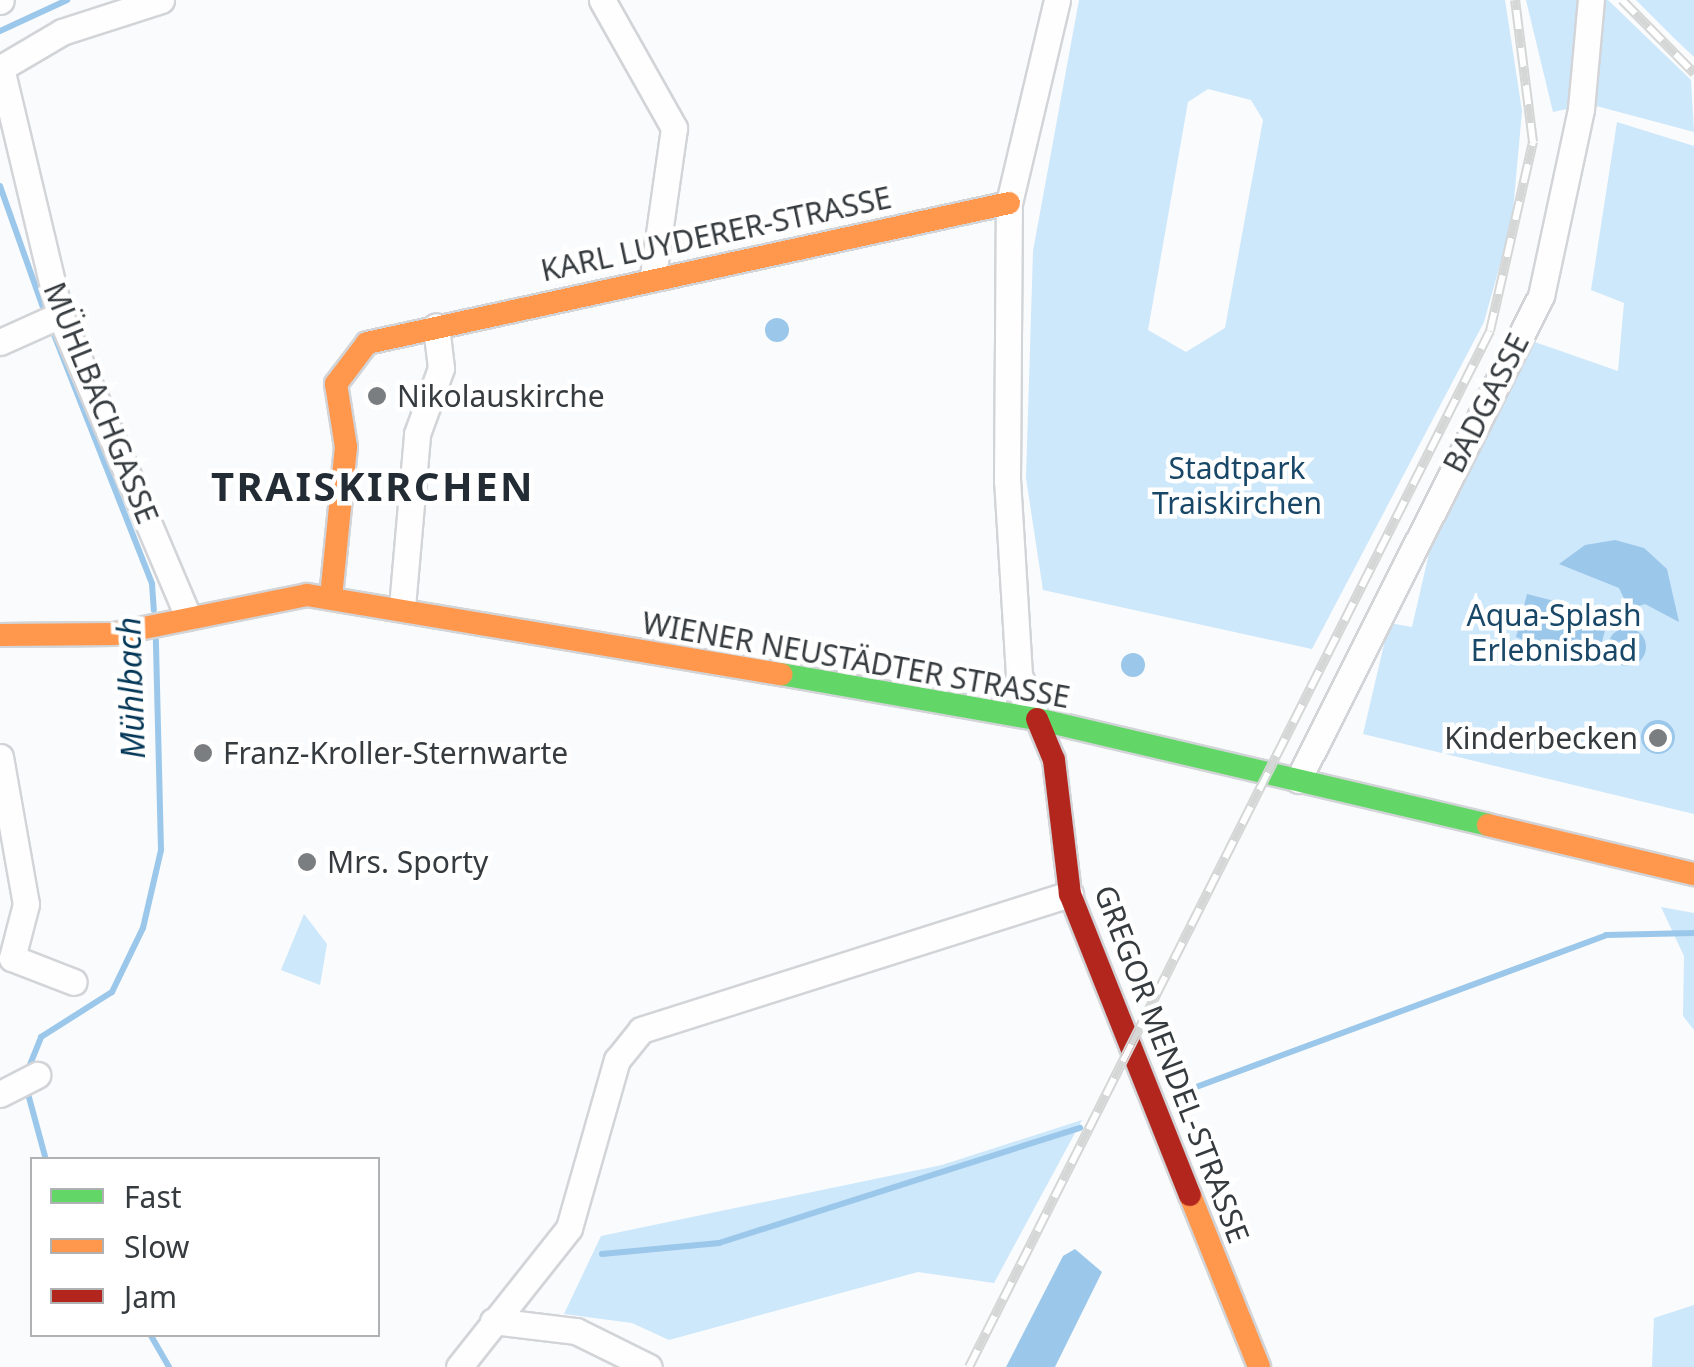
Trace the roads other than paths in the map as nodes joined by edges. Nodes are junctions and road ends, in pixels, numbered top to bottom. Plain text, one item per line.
1 (161, 0) edge
2 (602, 0) edge
3 (1057, 0) edge
4 (1591, 0) edge
5 (2, 68) edge
6 (6, 166) edge
7 (1009, 203) junction
8 (653, 276) junction
9 (50, 320) junction
10 (436, 326) junction
11 (0, 342) edge
12 (331, 597) junction
13 (402, 607) junction
14 (180, 618) junction
15 (0, 635) edge
16 (1037, 720) junction
17 (0, 757) edge
18 (1298, 780) junction
19 (1694, 874) edge
20 (1070, 894) junction
21 (74, 982) dead end
22 (38, 1074) dead end
23 (6, 1089) edge
24 (493, 1322) junction
25 (459, 1367) edge
26 (649, 1367) edge
27 (1259, 1367) edge

1 - 5 street
2 - 8 street
3 - 7 street
4 - 18 street, BADGASSE
5 - 6 street, MÜHLBACHGASSE
6 - 9 street, MÜHLBACHGASSE
7 - 8 main road, KARL LUYDERER-STRASSE
7 - 16 street
8 - 10 main road, KARL LUYDERER-STRASSE
9 - 11 street
9 - 14 street, MÜHLBACHGASSE
10 - 12 main road, KARL LUYDERER-STRASSE
10 - 13 street
12 - 13 main road, WIENER NEUSTÄDTER STRASSE
12 - 14 main road, WIENER NEUSTÄDTER STRASSE
13 - 16 main road, WIENER NEUSTÄDTER STRASSE
14 - 15 main road, WIENER NEUSTÄDTER STRASSE
16 - 18 main road, WIENER NEUSTÄDTER STRASSE
16 - 20 main road, GREGOR MENDEL-STRASSE
17 - 21 street
18 - 19 main road, WIENER NEUSTÄDTER STRASSE
20 - 24 street
20 - 27 main road, GREGOR MENDEL-STRASSE
22 - 23 street
24 - 25 street
24 - 26 street

